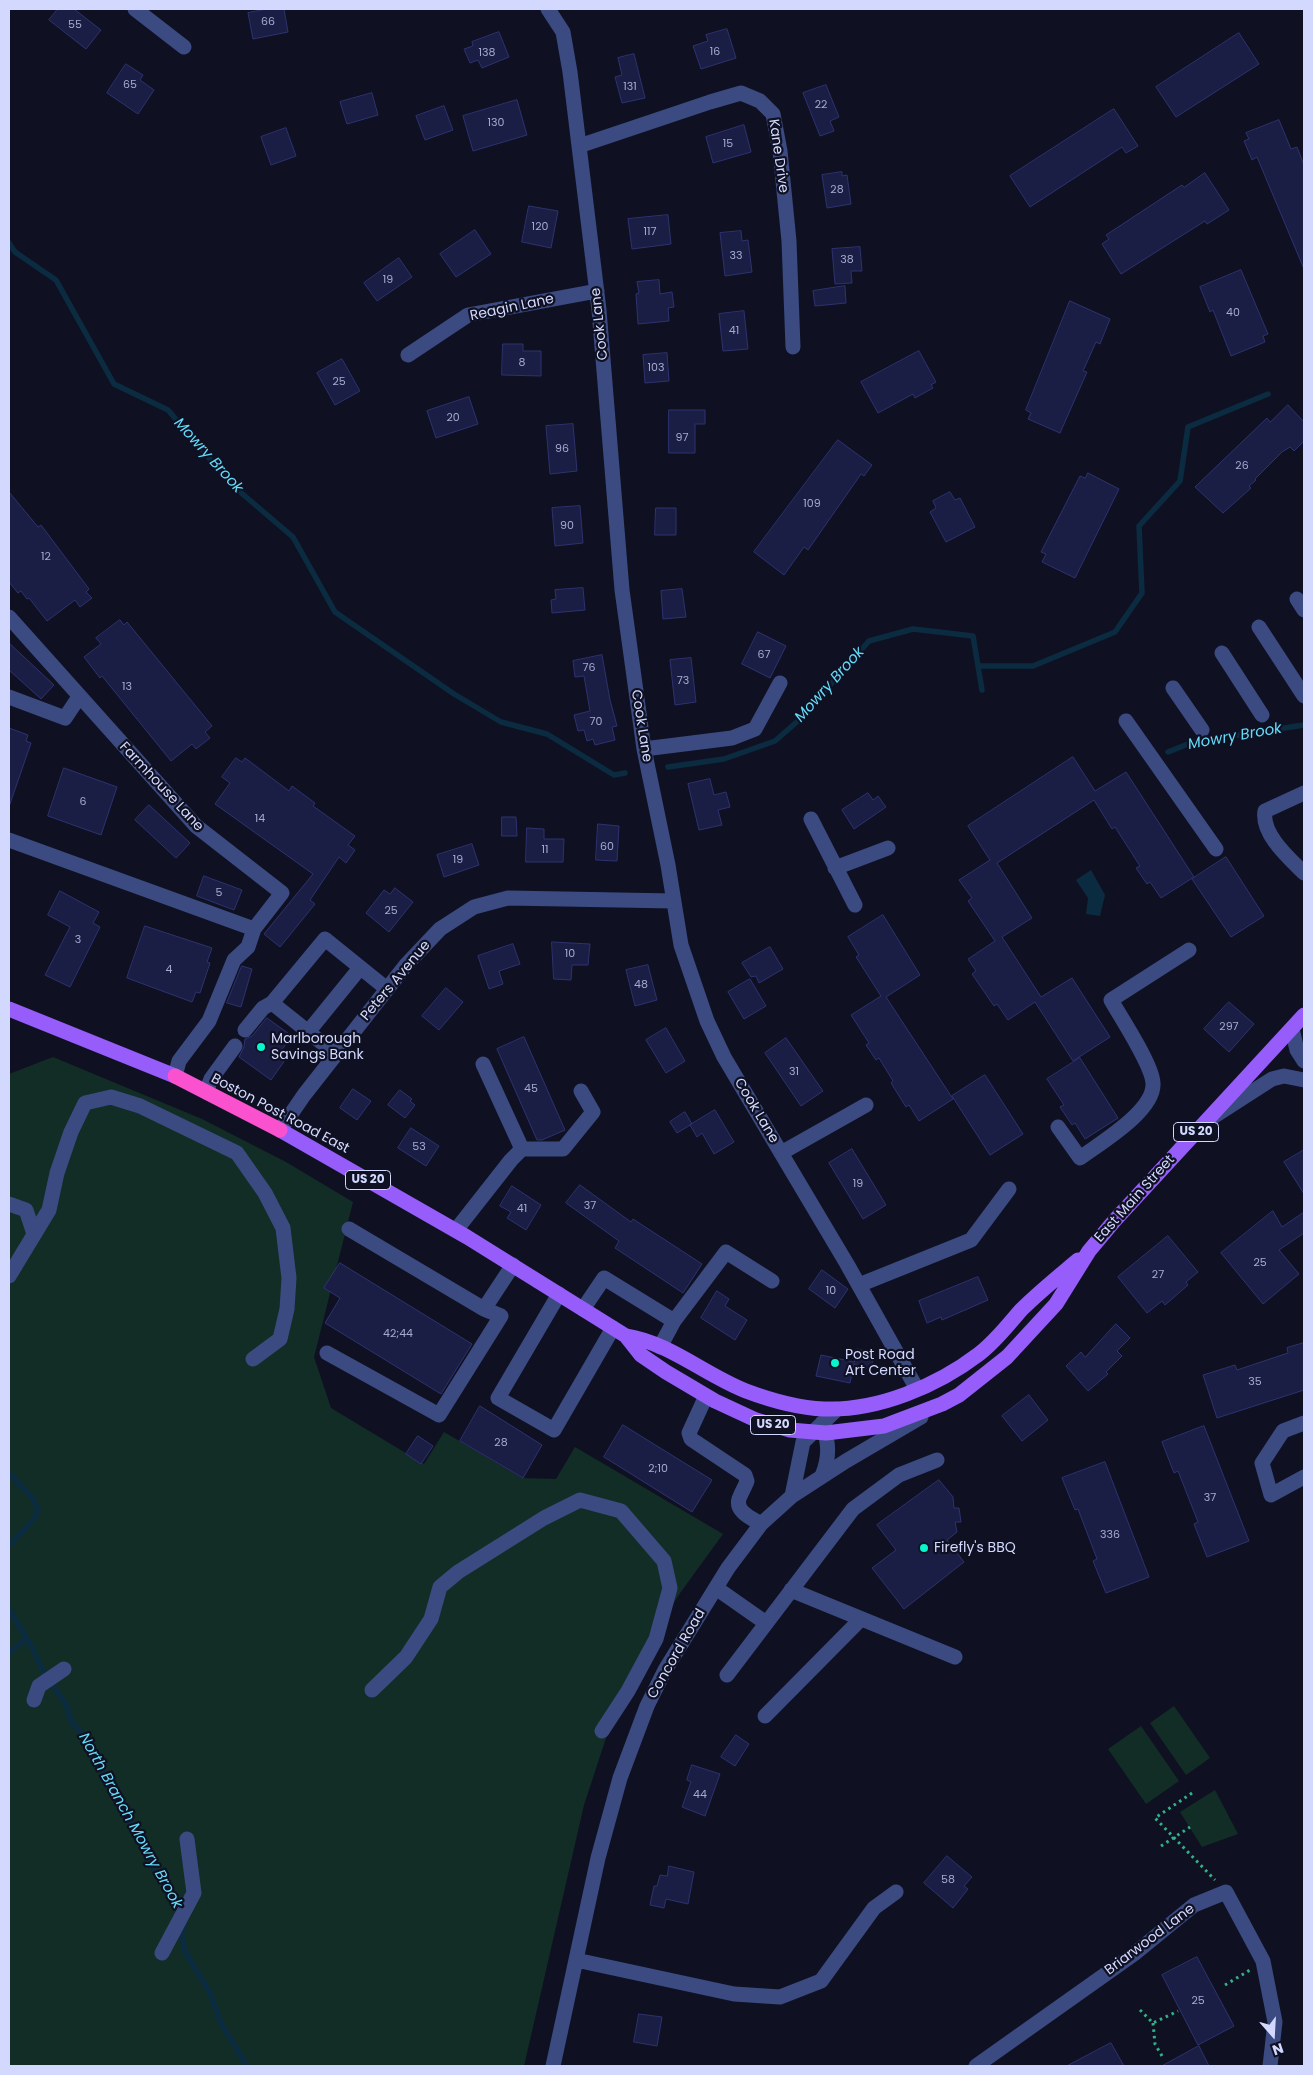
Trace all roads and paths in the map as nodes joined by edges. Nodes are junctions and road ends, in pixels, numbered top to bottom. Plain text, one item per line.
1 (135, 9) edge
2 (548, 9) edge
3 (184, 46) dead end
4 (579, 146) junction
5 (597, 291) junction
6 (793, 347) dead end
7 (408, 355) dead end
8 (9, 617) edge
9 (1259, 626) dead end
10 (1222, 653) dead end
11 (780, 683) dead end
12 (1173, 688) dead end
13 (1304, 696) edge
14 (9, 697) edge
15 (79, 698) junction
16 (1262, 715) dead end
17 (1126, 722) dead end
18 (1202, 730) dead end
19 (644, 749) junction
20 (1304, 793) edge
21 (811, 819) dead end
22 (9, 840) edge
23 (888, 848) dead end
24 (1216, 849) dead end
25 (835, 868) junction
26 (1304, 873) edge
27 (674, 901) junction
28 (855, 905) dead end
29 (254, 929) junction
30 (1189, 950) dead end
31 (360, 968) junction
32 (387, 990) junction
33 (272, 1003) junction
34 (9, 1009) edge
35 (1304, 1015) edge
36 (245, 1030) dead end
37 (1298, 1031) edge
38 (308, 1032) junction
39 (235, 1046) dead end
40 (336, 1054) junction
41 (1304, 1061) edge
42 (483, 1064) dead end
43 (175, 1076) junction
44 (1304, 1080) edge
45 (581, 1091) dead end
46 (206, 1092) junction
47 (866, 1106) dead end
48 (1206, 1122) junction
49 (1058, 1127) dead end
50 (280, 1130) junction
51 (522, 1149) junction
52 (781, 1153) junction
53 (1009, 1189) dead end
54 (9, 1204) edge
55 (349, 1229) dead end
56 (456, 1230) junction
57 (34, 1234) junction
58 (1089, 1251) junction
59 (513, 1265) junction
60 (9, 1276) edge
61 (772, 1282) dead end
62 (859, 1285) junction
63 (559, 1294) junction
64 (484, 1309) junction
65 (583, 1309) junction
66 (674, 1321) junction
67 (620, 1332) junction
68 (660, 1347) junction
69 (328, 1353) dead end
70 (253, 1359) dead end
71 (917, 1389) junction
72 (706, 1396) junction
73 (942, 1404) junction
74 (806, 1406) junction
75 (837, 1409) junction
76 (1304, 1423) edge
77 (820, 1429) junction
78 (938, 1460) dead end
79 (822, 1476) junction
80 (1304, 1477) edge
81 (792, 1496) junction
82 (761, 1524) junction
83 (716, 1588) junction
84 (791, 1590) junction
85 (861, 1619) junction
86 (766, 1623) junction
87 (956, 1657) dead end
88 (64, 1669) dead end
89 (727, 1675) dead end
90 (372, 1690) dead end
91 (34, 1700) dead end
92 (765, 1716) dead end
93 (602, 1731) dead end
94 (1192, 1793) dead end
95 (1190, 1828) dead end
96 (1174, 1838) junction
97 (188, 1839) dead end
98 (1161, 1846) dead end
99 (896, 1892) dead end
100 (1222, 1894) junction
101 (162, 1953) dead end
102 (576, 1960) junction
103 (1255, 1967) dead end
104 (1225, 1985) dead end
105 (1140, 2010) dead end
106 (1178, 2011) dead end
107 (1153, 2023) junction
108 (1162, 2056) dead end
109 (553, 2066) edge
110 (976, 2066) edge
111 (1270, 2066) edge

1 - 3 street
2 - 4 street, Cook Lane
4 - 5 street, Cook Lane
4 - 6 street, Kane Drive
5 - 7 street, Reagin Lane
5 - 19 street, Cook Lane
8 - 15 street, Farmhouse Lane
9 - 13 street
10 - 16 street
11 - 19 street
12 - 18 street
14 - 15 street
15 - 29 street, Farmhouse Lane
17 - 24 street
19 - 27 street, Cook Lane
20 - 26 street
21 - 25 street
22 - 29 street
23 - 25 street
25 - 28 street
27 - 32 street, Peters Avenue
27 - 52 street, Cook Lane
29 - 43 street
30 - 49 street
31 - 32 street
31 - 33 street
31 - 38 street
32 - 40 street, Peters Avenue
33 - 36 street
33 - 38 street
34 - 43 main road, Boston Post Road East / US 20
35 - 37 main road, East Main Street / US 20
37 - 41 street
37 - 48 main road, East Main Street / US 20
38 - 40 street
39 - 46 street
40 - 50 street, Peters Avenue
42 - 51 street
43 - 46 highway, Boston Post Road East / US 20
44 - 48 street
45 - 51 street
46 - 50 highway, Boston Post Road East / US 20
47 - 52 street
48 - 58 main road, East Main Street / US 20
50 - 56 main road, Boston Post Road East / US 20
51 - 56 street
52 - 62 street, Cook Lane
53 - 62 street
54 - 57 street
55 - 64 street
56 - 59 main road, Boston Post Road East / US 20
57 - 60 street
57 - 70 street
58 - 71 main road, East Main Street / US 20
58 - 73 main road, East Main Street / US 20
59 - 63 main road, Boston Post Road East / US 20
59 - 64 street
61 - 66 street
62 - 71 street, Cook Lane
63 - 65 main road, Boston Post Road East / US 20
63 - 67 street
64 - 69 street
65 - 66 street
65 - 67 main road, Boston Post Road East / US 20
66 - 68 street
67 - 68 main road, Boston Post Road East / US 20
67 - 72 main road, Boston Post Road East / US 20
68 - 74 main road, Boston Post Road East / US 20
71 - 75 main road, Boston Post Road East / US 20
72 - 77 main road, Boston Post Road East / US 20
72 - 82 street
73 - 77 main road, Boston Post Road East / US 20
73 - 79 street, Concord Road
74 - 75 main road, Boston Post Road East / US 20
74 - 77 street
75 - 77 street
76 - 80 street
77 - 79 street
77 - 81 street
78 - 84 street
79 - 81 street, Concord Road
81 - 82 street, Concord Road
82 - 83 street, Concord Road
83 - 86 street
83 - 102 street, Concord Road
84 - 85 street
84 - 86 street
85 - 87 street
85 - 92 street
86 - 89 street
88 - 91 street
90 - 93 street
94 - 96 path
95 - 96 path
96 - 98 path
96 - 100 path
97 - 101 street
99 - 102 street
100 - 110 street, Briarwood Lane
100 - 111 street
102 - 109 street, Concord Road
103 - 104 path
105 - 107 path
106 - 107 path
107 - 108 path

